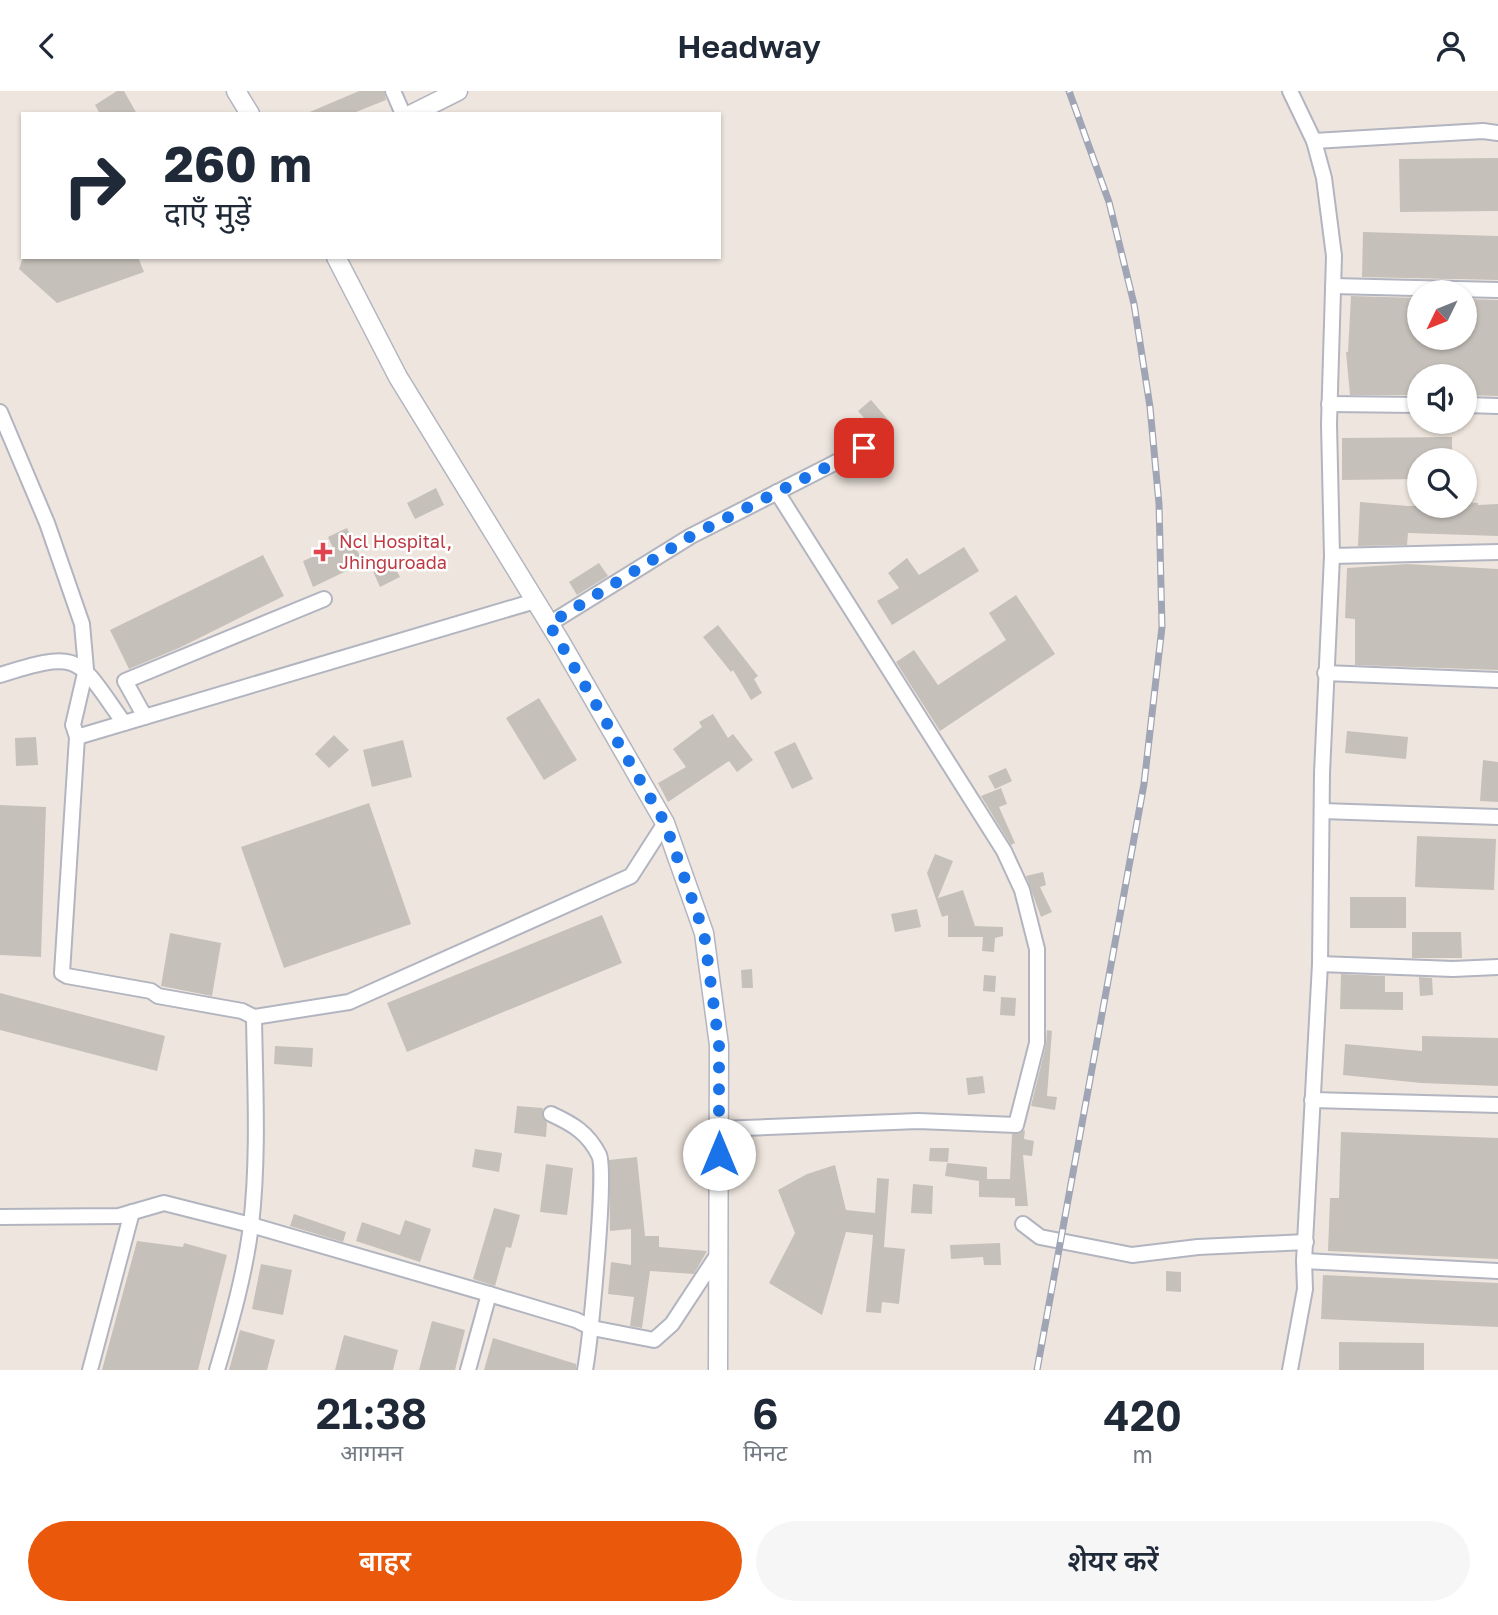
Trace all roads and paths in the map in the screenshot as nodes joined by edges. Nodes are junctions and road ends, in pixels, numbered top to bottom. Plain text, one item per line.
1 (236, 91) edge
2 (393, 91) edge
3 (456, 91) edge
4 (1290, 91) edge
5 (249, 112) edge
6 (402, 112) edge
7 (416, 112) edge
8 (1498, 133) edge
9 (1314, 141) junction
10 (337, 259) edge
11 (1333, 286) junction
12 (1498, 290) edge
13 (1329, 404) junction
14 (1407, 405) edge
15 (1477, 405) edge
16 (1498, 406) edge
17 (0, 412) edge
18 (864, 448) dead end
19 (778, 492) junction
20 (1498, 552) edge
21 (1332, 556) junction
22 (324, 599) dead end
23 (535, 601) junction
24 (549, 624) junction
25 (86, 669) junction
26 (1325, 673) junction
27 (0, 675) edge
28 (1498, 680) edge
29 (145, 717) junction
30 (124, 723) junction
31 (76, 737) junction
32 (1322, 811) junction
33 (1498, 817) edge
34 (665, 823) junction
35 (1320, 964) junction
36 (1498, 967) edge
37 (254, 1017) junction
38 (1312, 1100) junction
39 (1498, 1105) edge
40 (551, 1114) dead end
41 (719, 1129) junction
42 (132, 1212) junction
43 (0, 1217) edge
44 (1023, 1224) dead end
45 (251, 1225) junction
46 (1306, 1242) junction
47 (718, 1254) junction
48 (1304, 1261) junction
49 (1498, 1271) edge
50 (489, 1294) junction
51 (592, 1328) junction
52 (90, 1370) edge
53 (217, 1370) edge
54 (468, 1370) edge
55 (584, 1370) edge
56 (718, 1370) edge
57 (1290, 1370) edge

1 - 5 street
2 - 6 street
3 - 7 street
4 - 9 street
8 - 9 street
9 - 11 street
10 - 23 street
11 - 12 street
11 - 13 street
13 - 14 street
13 - 21 street
15 - 16 street
17 - 25 street
18 - 19 street
19 - 24 street
19 - 41 street
20 - 21 street
21 - 26 street
22 - 29 street
23 - 24 street
23 - 29 street
24 - 34 street
25 - 27 street
25 - 30 street
25 - 31 street
26 - 28 street
26 - 32 street
29 - 30 street
30 - 31 street
31 - 37 street
32 - 33 street
32 - 35 street
34 - 37 street
34 - 41 street
35 - 36 street
35 - 38 street
37 - 45 street
38 - 39 street
38 - 46 street
40 - 51 street
41 - 47 street
42 - 43 street
42 - 45 street
42 - 52 street
44 - 46 street
45 - 50 street
45 - 53 street
46 - 48 street
47 - 51 street
47 - 56 street
48 - 49 street
48 - 57 street
50 - 51 street
50 - 54 street
51 - 55 street

